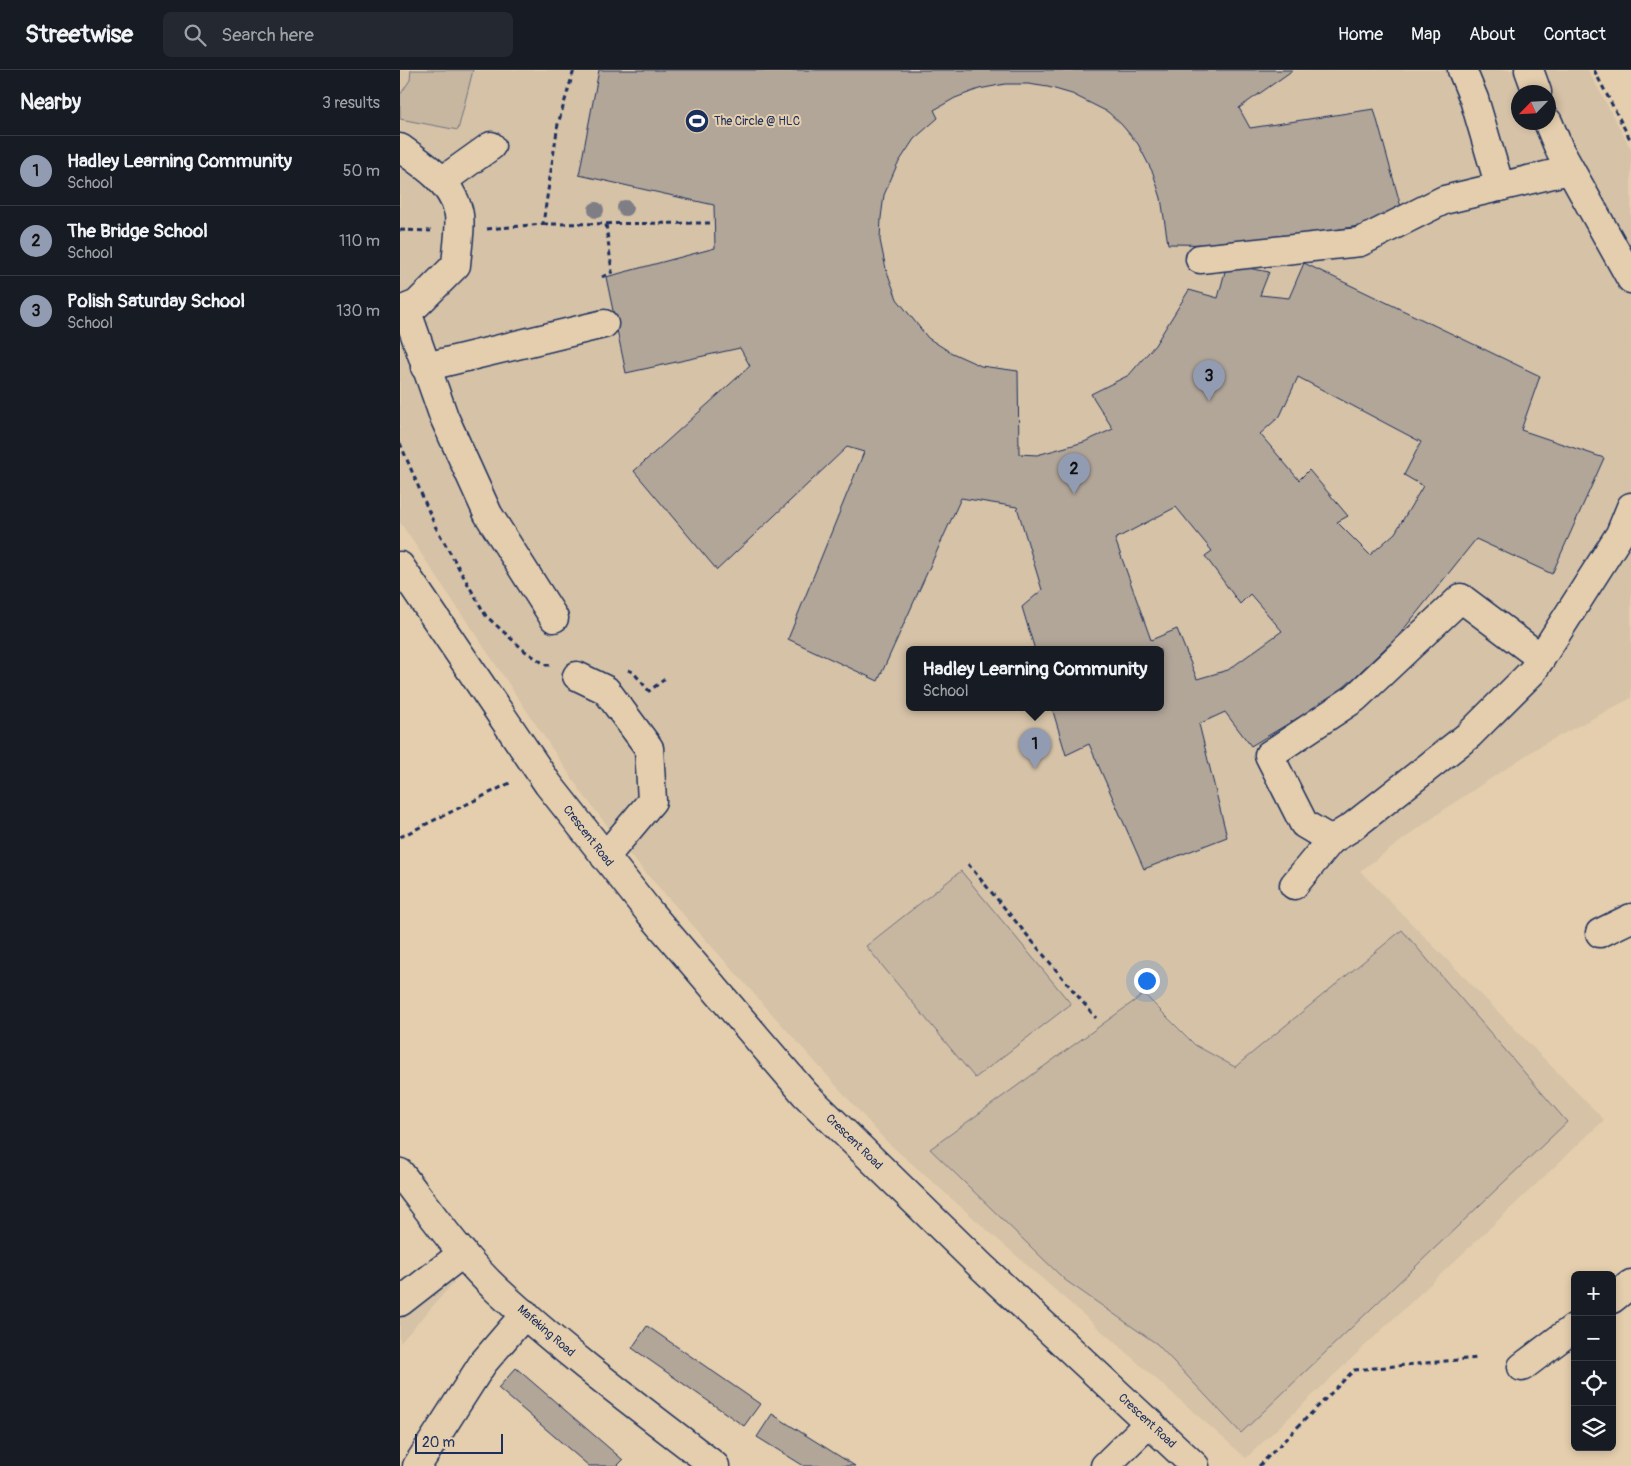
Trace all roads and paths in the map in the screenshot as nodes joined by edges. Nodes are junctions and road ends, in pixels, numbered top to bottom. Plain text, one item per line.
1 (574, 70) edge
2 (1462, 70) edge
3 (1529, 70) edge
4 (1594, 70) edge
5 (1534, 85) edge
6 (1551, 130) edge
7 (1631, 141) edge
8 (491, 146) dead end
9 (400, 148) edge
10 (1570, 170) junction
11 (442, 181) junction
12 (1500, 187) junction
13 (713, 223) dead end
14 (543, 224) junction
15 (606, 224) junction
16 (400, 230) edge
17 (458, 231) junction
18 (1200, 259) dead end
19 (602, 277) dead end
20 (1631, 279) edge
21 (403, 310) edge
22 (604, 324) dead end
23 (426, 367) junction
24 (1631, 507) edge
25 (400, 566) edge
26 (554, 618) dead end
27 (1541, 658) junction
28 (576, 676) dead end
29 (532, 778) junction
30 (400, 837) edge
31 (1331, 840) junction
32 (605, 857) junction
33 (968, 864) dead end
34 (1294, 885) dead end
35 (1631, 918) edge
36 (1600, 933) dead end
37 (1096, 1018) dead end
38 (400, 1173) edge
39 (463, 1254) junction
40 (1631, 1284) edge
41 (1616, 1295) edge
42 (400, 1302) edge
43 (525, 1314) junction
44 (1571, 1330) edge
45 (1477, 1358) dead end
46 (1522, 1367) dead end
47 (1150, 1422) junction
48 (417, 1466) edge
49 (715, 1466) edge
50 (1105, 1466) edge
51 (1194, 1466) edge
52 (1259, 1466) edge

1 - 14 path
2 - 12 street
3 - 5 street
4 - 7 path
6 - 10 street
8 - 11 street
9 - 11 street
10 - 12 street
10 - 20 street
11 - 17 street
12 - 18 street
13 - 15 path
14 - 15 path
14 - 17 path
15 - 19 path
16 - 17 path
17 - 21 street
21 - 23 street
22 - 23 street
23 - 26 street
24 - 27 street
25 - 29 street, Crescent Road
27 - 31 street
27 - 31 street
28 - 32 street
29 - 30 path
29 - 32 street, Crescent Road
31 - 34 street
32 - 47 street, Crescent Road
33 - 37 path
35 - 36 street
38 - 39 street, Mafeking Road
39 - 42 street
39 - 43 street, Mafeking Road
40 - 41 street
43 - 48 street
43 - 49 street, Mafeking Road
44 - 46 street
45 - 52 path
47 - 50 street
47 - 51 street, Crescent Road

